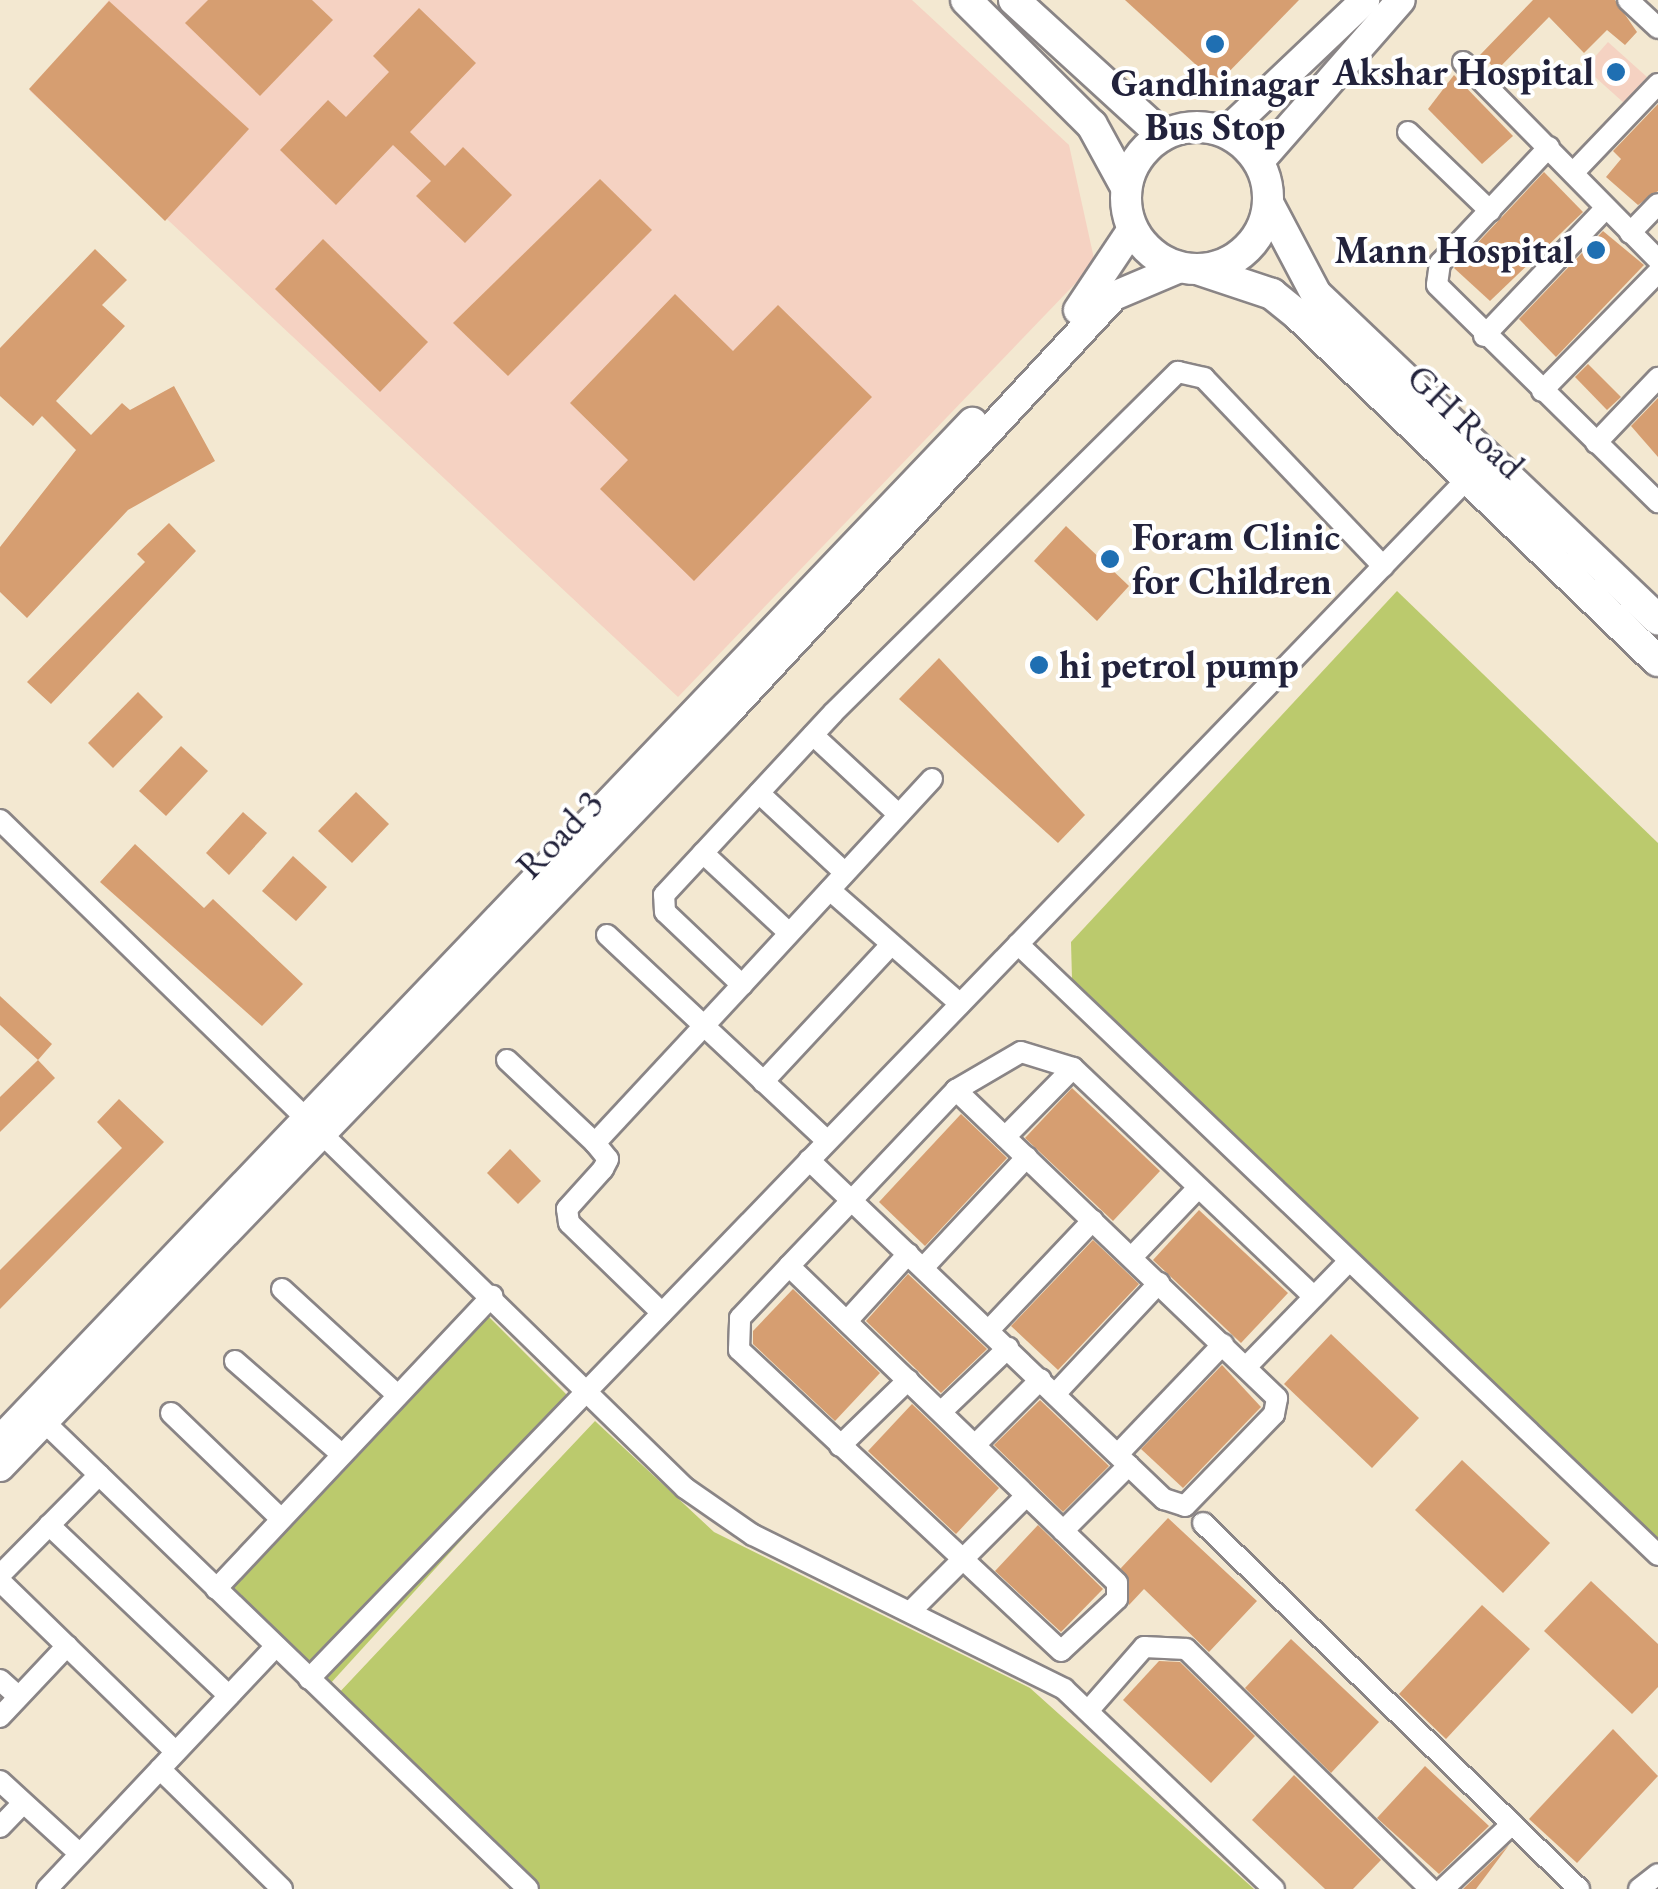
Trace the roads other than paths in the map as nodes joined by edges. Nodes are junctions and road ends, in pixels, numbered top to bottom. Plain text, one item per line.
1 (966, 0) edge
2 (1014, 0) edge
3 (1365, 0) edge
4 (1401, 0) edge
5 (1628, 0) edge
6 (1658, 28) edge
7 (1463, 62) dead end
8 (1658, 84) edge
9 (1226, 132) junction
10 (1408, 132) dead end
11 (1162, 135) junction
12 (1549, 147) junction
13 (1260, 162) junction
14 (1573, 173) junction
15 (1126, 187) junction
16 (1658, 204) edge
17 (1269, 206) junction
18 (1605, 208) junction
19 (1490, 211) junction
20 (1132, 229) junction
21 (1630, 233) junction
22 (1658, 260) edge
23 (1190, 269) junction
24 (1658, 272) edge
25 (1484, 336) junction
26 (1658, 378) edge
27 (1542, 391) junction
28 (1596, 443) junction
29 (1468, 478) junction
30 (1657, 498) edge
31 (1383, 566) junction
32 (1658, 620) edge
33 (1658, 661) edge
34 (813, 734) junction
35 (932, 780) dead end
36 (759, 793) junction
37 (899, 815) junction
38 (0, 820) edge
39 (703, 853) junction
40 (845, 873) junction
41 (830, 890) junction
42 (789, 933) junction
43 (607, 935) dead end
44 (1018, 944) junction
45 (890, 946) junction
46 (742, 985) junction
47 (960, 1004) junction
48 (703, 1026) junction
49 (506, 1060) dead end
50 (1073, 1068) junction
51 (764, 1082) junction
52 (956, 1090) junction
53 (319, 1124) junction
54 (1006, 1136) junction
55 (828, 1141) junction
56 (595, 1143) junction
57 (1027, 1157) junction
58 (810, 1160) junction
59 (1198, 1188) junction
60 (851, 1201) junction
61 (1092, 1220) junction
62 (1132, 1257) junction
63 (916, 1261) junction
64 (1348, 1262) junction
65 (789, 1266) junction
66 (1159, 1284) junction
67 (282, 1289) dead end
68 (492, 1296) junction
69 (1314, 1297) junction
70 (662, 1313) junction
71 (847, 1322) junction
72 (988, 1330) junction
73 (1222, 1344) junction
74 (1008, 1348) junction
75 (234, 1361) dead end
76 (1246, 1367) junction
77 (908, 1380) junction
78 (1048, 1386) junction
79 (587, 1390) junction
80 (396, 1394) junction
81 (941, 1412) junction
82 (171, 1414) dead end
83 (37, 1415) junction
84 (0, 1440) edge
85 (974, 1445) junction
86 (840, 1446) junction
87 (340, 1452) junction
88 (1123, 1459) junction
89 (0, 1468) edge
90 (99, 1475) junction
91 (1026, 1496) junction
92 (280, 1518) junction
93 (1203, 1523) dead end
94 (49, 1526) junction
95 (1063, 1531) junction
96 (1658, 1554) edge
97 (964, 1560) junction
98 (0, 1578) edge
99 (216, 1590) junction
100 (912, 1610) junction
101 (67, 1646) junction
102 (275, 1647) junction
103 (308, 1679) junction
104 (0, 1680) edge
105 (229, 1696) junction
106 (19, 1697) junction
107 (1088, 1711) junction
108 (0, 1717) edge
109 (176, 1752) junction
110 (160, 1770) junction
111 (0, 1781) edge
112 (23, 1802) junction
113 (1512, 1824) junction
114 (0, 1827) edge
115 (80, 1854) junction
116 (1658, 1874) edge
117 (278, 1888) edge
118 (47, 1889) edge
119 (528, 1889) edge
120 (1274, 1889) edge
121 (1430, 1889) edge
122 (1443, 1889) edge
123 (1579, 1889) edge
124 (1639, 1889) edge

1 - 15 main road
2 - 11 main road
3 - 9 street
4 - 13 street
5 - 6 street
7 - 12 street
8 - 14 street
9 - 11 main road
9 - 13 main road
10 - 19 street
11 - 15 main road
12 - 14 street
12 - 19 street
13 - 17 main road
14 - 18 street
15 - 20 main road
16 - 21 street
17 - 23 main road
17 - 32 main road, GH Road
18 - 21 street
18 - 25 street
19 - 25 street
20 - 23 main road
20 - 53 street, Road 3
21 - 22 street
23 - 29 main road, GH Road
23 - 53 street, Road 3
24 - 27 street
25 - 27 street
26 - 28 street
27 - 28 street
28 - 30 street
29 - 31 street
29 - 33 main road, GH Road
31 - 34 street
31 - 44 street
34 - 36 street
34 - 37 street
35 - 37 street
36 - 39 street
36 - 40 street
37 - 40 street
38 - 53 street
39 - 42 street
39 - 46 street
40 - 41 street
41 - 42 street
41 - 45 street
42 - 46 street
43 - 48 street
44 - 47 street
44 - 64 street
45 - 47 street
45 - 51 street
46 - 48 street
47 - 55 street
48 - 51 street
48 - 56 street
49 - 56 street
50 - 52 street
50 - 54 street
50 - 59 street
51 - 55 street
52 - 54 street
52 - 60 street
53 - 68 street
53 - 83 street, Road 3
54 - 57 street
55 - 58 street
56 - 70 street
57 - 61 street
57 - 63 street
58 - 60 street
58 - 70 street
59 - 62 street
59 - 69 street
60 - 63 street
60 - 65 street
61 - 62 street
61 - 72 street
62 - 66 street
63 - 71 street
63 - 72 street
64 - 69 street
64 - 96 street
65 - 71 street
65 - 86 street
66 - 73 street
66 - 78 street
67 - 80 street
68 - 79 street
68 - 80 street
69 - 76 street
70 - 79 street
71 - 77 street
72 - 74 street
73 - 76 street
73 - 88 street
74 - 78 street
74 - 81 street
75 - 87 street
76 - 88 street
77 - 81 street
77 - 86 street
78 - 85 street
78 - 88 street
79 - 100 street
79 - 103 street
80 - 87 street
81 - 85 street
82 - 92 street
83 - 84 street, Road 3
83 - 89 street, Road 3
83 - 90 street
85 - 91 street
86 - 97 street
87 - 92 street
88 - 95 street
90 - 94 street
90 - 99 street
91 - 95 street
91 - 97 street
92 - 99 street
93 - 113 street
94 - 98 street
94 - 105 street
95 - 97 street
97 - 100 street
98 - 101 street
99 - 102 street
100 - 107 street
101 - 106 street
101 - 109 street
102 - 103 street
102 - 105 street
103 - 119 street
104 - 106 street
105 - 109 street
106 - 108 street
107 - 120 street
107 - 121 street
109 - 110 street
110 - 115 street
110 - 117 street
111 - 112 street
112 - 114 street
112 - 115 street
113 - 122 street
113 - 123 street
115 - 118 street
116 - 124 street

